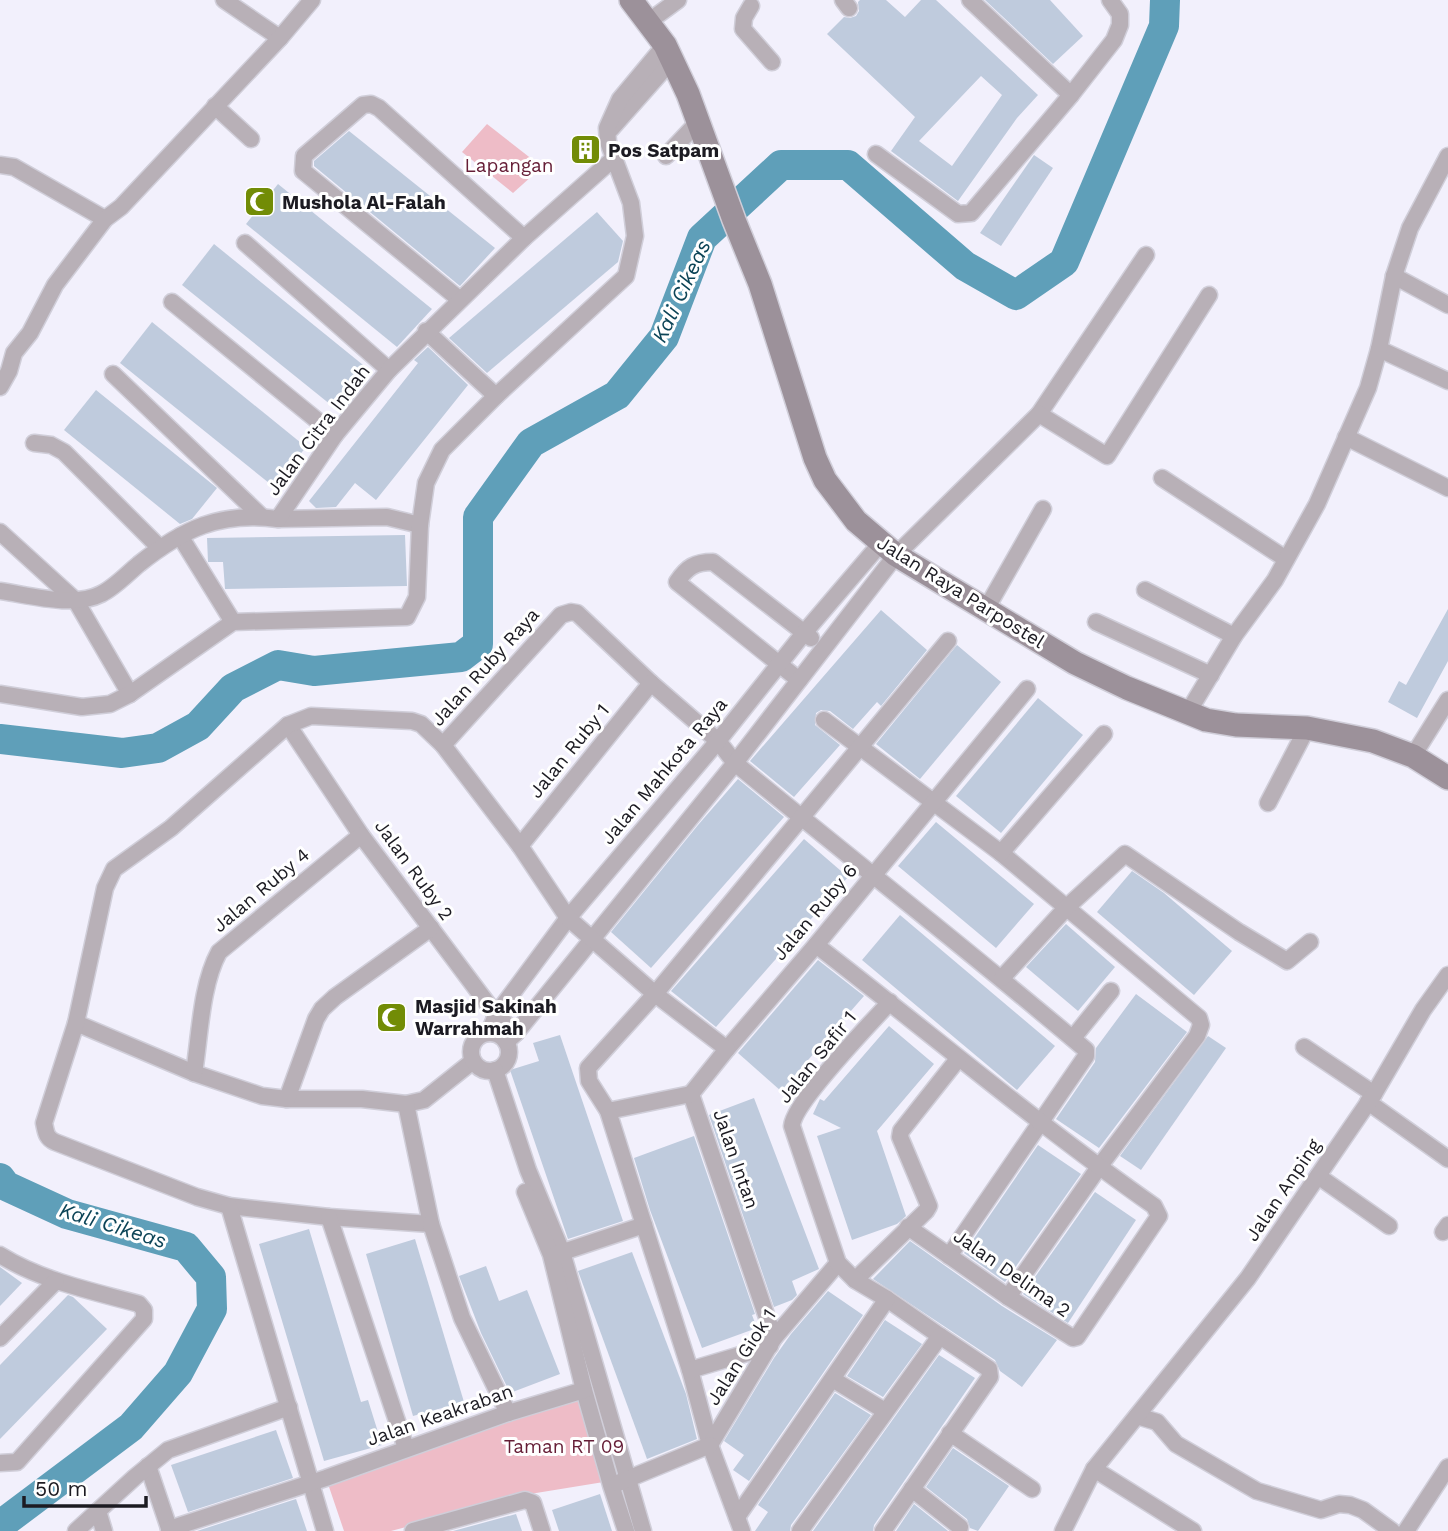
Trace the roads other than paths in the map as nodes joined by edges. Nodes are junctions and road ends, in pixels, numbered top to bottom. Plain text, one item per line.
1 (224, 0) edge
2 (312, 0) edge
3 (632, 0) edge
4 (678, 0) edge
5 (970, 0) edge
6 (1110, 0) edge
7 (752, 2) edge
8 (648, 22) junction
9 (280, 38) junction
10 (669, 53) junction
11 (772, 62) dead end
12 (1071, 95) junction
13 (215, 106) junction
14 (702, 132) junction
15 (251, 139) dead end
16 (876, 154) dead end
17 (666, 156) dead end
18 (1448, 156) edge
19 (613, 159) junction
20 (0, 165) edge
21 (105, 219) junction
22 (524, 238) junction
23 (246, 243) dead end
24 (1146, 255) dead end
25 (1394, 276) junction
26 (1209, 295) dead end
27 (459, 299) junction
28 (172, 302) dead end
29 (1448, 305) edge
30 (426, 331) junction
31 (1380, 349) junction
32 (389, 370) junction
33 (113, 374) dead end
34 (1448, 381) edge
35 (0, 387) edge
36 (496, 396) junction
37 (1039, 414) junction
38 (335, 435) junction
39 (1346, 437) junction
40 (34, 443) dead end
41 (1162, 478) dead end
42 (1448, 488) edge
43 (1043, 509) dead end
44 (270, 518) junction
45 (420, 525) junction
46 (0, 533) edge
47 (180, 536) junction
48 (160, 548) junction
49 (888, 549) junction
50 (1286, 559) junction
51 (1145, 590) dead end
52 (0, 591) edge
53 (76, 601) junction
54 (985, 611) junction
55 (233, 622) junction
56 (1096, 622) dead end
57 (804, 633) junction
58 (1234, 636) junction
59 (948, 640) dead end
60 (823, 649) junction
61 (779, 664) junction
62 (1211, 676) junction
63 (799, 680) junction
64 (651, 683) junction
65 (1027, 689) dead end
66 (0, 694) edge
67 (130, 694) junction
68 (1448, 700) edge
69 (1187, 714) junction
70 (824, 720) dead end
71 (288, 725) junction
72 (1307, 729) junction
73 (1104, 734) dead end
74 (718, 741) junction
75 (443, 745) junction
76 (859, 745) junction
77 (1413, 756) junction
78 (735, 763) junction
79 (1448, 778) edge
80 (934, 801) junction
81 (1268, 803) dead end
82 (800, 817) junction
83 (361, 835) junction
84 (520, 846) junction
85 (1001, 853) junction
86 (872, 876) junction
87 (1068, 907) junction
88 (568, 918) junction
89 (430, 928) junction
90 (592, 939) junction
91 (1310, 942) dead end
92 (817, 945) junction
93 (1448, 975) edge
94 (1002, 978) junction
95 (1111, 990) dead end
96 (655, 994) junction
97 (890, 1002) junction
98 (496, 1015) junction
99 (76, 1023) junction
100 (489, 1033) junction
101 (511, 1037) junction
102 (1073, 1038) junction
103 (1304, 1047) dead end
104 (727, 1049) junction
105 (958, 1059) junction
106 (484, 1067) junction
107 (194, 1073) junction
108 (691, 1094) junction
109 (1371, 1098) junction
110 (287, 1099) junction
111 (406, 1104) junction
112 (608, 1111) junction
113 (1041, 1122) junction
114 (1448, 1159) edge
115 (1099, 1167) junction
116 (1318, 1176) junction
117 (229, 1206) junction
118 (329, 1217) junction
119 (431, 1224) junction
120 (644, 1225) junction
121 (1389, 1226) dead end
122 (908, 1227) junction
123 (557, 1254) junction
124 (0, 1255) edge
125 (950, 1256) junction
126 (838, 1263) junction
127 (855, 1280) junction
128 (56, 1281) junction
129 (1008, 1297) junction
130 (887, 1299) junction
131 (940, 1336) junction
132 (0, 1338) edge
133 (772, 1342) junction
134 (690, 1370) junction
135 (834, 1380) junction
136 (584, 1390) junction
137 (289, 1407) junction
138 (885, 1411) junction
139 (508, 1413) junction
140 (1136, 1416) junction
141 (950, 1433) junction
142 (710, 1445) junction
143 (406, 1448) junction
144 (0, 1463) edge
145 (1448, 1467) edge
146 (1094, 1469) junction
147 (141, 1471) junction
148 (627, 1480) junction
149 (311, 1482) junction
150 (611, 1485) junction
151 (912, 1489) junction
152 (1032, 1489) dead end
153 (98, 1511) junction
154 (739, 1524) edge
155 (169, 1530) edge
156 (76, 1531) edge
157 (104, 1531) edge
158 (325, 1531) edge
159 (413, 1531) edge
160 (542, 1531) edge
161 (626, 1531) edge
162 (643, 1531) edge
163 (800, 1531) edge
164 (883, 1531) edge
165 (959, 1531) edge
166 (1063, 1531) edge
167 (1193, 1531) edge
168 (1392, 1531) edge
169 (1406, 1531) edge

1 - 9 street
2 - 9 street
3 - 8 main road, Jalan Raya Parpostel
4 - 8 street
5 - 12 street
6 - 12 street
7 - 11 street
8 - 10 main road, Jalan Raya Parpostel
9 - 13 street
10 - 14 main road, Jalan Raya Parpostel
10 - 19 street
12 - 16 street
13 - 15 street
13 - 21 street
14 - 17 street
14 - 49 main road, Jalan Raya Parpostel
18 - 25 street
19 - 22 street, Jalan Citra Indah
19 - 36 street
20 - 21 street
21 - 35 street
22 - 27 street, Jalan Citra Indah
22 - 27 street
23 - 32 street
24 - 37 street
25 - 29 street
25 - 31 street
26 - 37 street
27 - 30 street, Jalan Citra Indah
28 - 38 street
30 - 32 street, Jalan Citra Indah
30 - 36 street
31 - 34 street
31 - 39 street
32 - 38 street, Jalan Citra Indah
33 - 44 street
36 - 45 street
37 - 49 street
38 - 44 street, Jalan Citra Indah
39 - 42 street
39 - 50 street
40 - 48 street
41 - 50 street
43 - 54 street
44 - 45 street
44 - 47 street, Jalan Citra Indah
45 - 55 street
46 - 53 street
47 - 48 street, Jalan Citra Indah
47 - 55 street
48 - 53 street, Jalan Citra Indah
49 - 54 main road, Jalan Raya Parpostel
49 - 57 street, Jalan Mahkota Raya
49 - 60 street
50 - 58 street
51 - 58 street
52 - 53 street, Jalan Citra Indah
53 - 67 street
54 - 69 main road, Jalan Raya Parpostel
55 - 67 street
56 - 62 street
57 - 60 street
57 - 61 street, Jalan Mahkota Raya
57 - 61 street
58 - 62 street
59 - 76 street
60 - 63 street
61 - 63 street
61 - 74 street, Jalan Mahkota Raya
62 - 69 street
63 - 78 street
64 - 74 street, Jalan Ruby Raya
64 - 75 street, Jalan Ruby Raya
64 - 84 street, Jalan Ruby 1
65 - 80 street, Jalan Ruby 6
66 - 67 street
68 - 77 street
69 - 72 main road, Jalan Raya Parpostel
70 - 76 street
71 - 75 street
71 - 83 street, Jalan Ruby 2
71 - 99 street
72 - 77 main road, Jalan Raya Parpostel
72 - 81 street
73 - 85 street
74 - 78 street, Jalan Ruby Raya
74 - 88 street, Jalan Mahkota Raya
75 - 84 street
76 - 80 street
76 - 82 street
77 - 79 main road, Jalan Raya Parpostel
78 - 82 street, Jalan Ruby Raya
78 - 90 street
80 - 85 street
80 - 86 street, Jalan Ruby 6
82 - 86 street, Jalan Ruby Raya
82 - 96 street
83 - 89 street, Jalan Ruby 2
83 - 107 street, Jalan Ruby 4
84 - 88 street
85 - 87 street
86 - 92 street, Jalan Ruby 6
86 - 94 street, Jalan Ruby Raya
87 - 91 street
87 - 94 street
87 - 115 street
88 - 90 street
88 - 98 street, Jalan Mahkota Raya
89 - 98 street, Jalan Ruby 2
89 - 110 street
90 - 96 street
90 - 101 street
92 - 97 street
92 - 104 street, Jalan Ruby 6
93 - 109 street, Jalan Anping
94 - 102 street, Jalan Ruby Raya
95 - 102 street
96 - 104 street
96 - 112 street
97 - 105 street
97 - 126 street, Jalan Safir 1
98 - 100 street, Jalan Mahkota Raya
98 - 101 street, Jalan Ruby 2
99 - 107 street
99 - 117 street
100 - 101 street
100 - 106 street, Jalan Mahkota Raya
101 - 106 street
102 - 113 street
103 - 109 street
104 - 108 street, Jalan Intan
105 - 113 street
105 - 122 street
106 - 111 street
106 - 123 street
107 - 110 street
108 - 112 street
108 - 133 street, Jalan Intan
109 - 114 street
109 - 116 street, Jalan Anping
110 - 111 street
111 - 119 street
112 - 120 street
113 - 115 street
113 - 125 street
115 - 129 street
115 - 129 street, Jalan Delima 2
116 - 121 street
116 - 140 street, Jalan Anping
117 - 118 street
117 - 137 street
118 - 119 street
118 - 143 street
119 - 139 street
120 - 123 street
120 - 134 street
122 - 125 street, Jalan Delima 2
122 - 127 street
123 - 136 street
123 - 148 street
124 - 128 street
125 - 129 street, Jalan Delima 2
126 - 127 street
126 - 133 street, Jalan Giok 1
127 - 130 street
128 - 132 street
128 - 144 street
130 - 131 street
130 - 135 street
131 - 138 street
131 - 141 street
133 - 134 street
133 - 142 street, Jalan Giok 1
134 - 142 street
135 - 138 street
135 - 154 street
136 - 139 street, Jalan Keakraban
136 - 150 street
137 - 147 street
137 - 149 street
138 - 163 street
139 - 143 street, Jalan Keakraban
140 - 146 street, Jalan Anping
140 - 168 street
141 - 151 street
141 - 152 street
142 - 148 street
142 - 154 street
143 - 149 street, Jalan Keakraban
145 - 169 street
146 - 166 street, Jalan Anping
146 - 167 street
147 - 153 street
147 - 155 street
148 - 150 street
148 - 162 street
149 - 155 street, Jalan Keakraban
149 - 158 street
150 - 161 street
151 - 164 street
151 - 165 street
153 - 156 street
153 - 157 street
159 - 160 street

